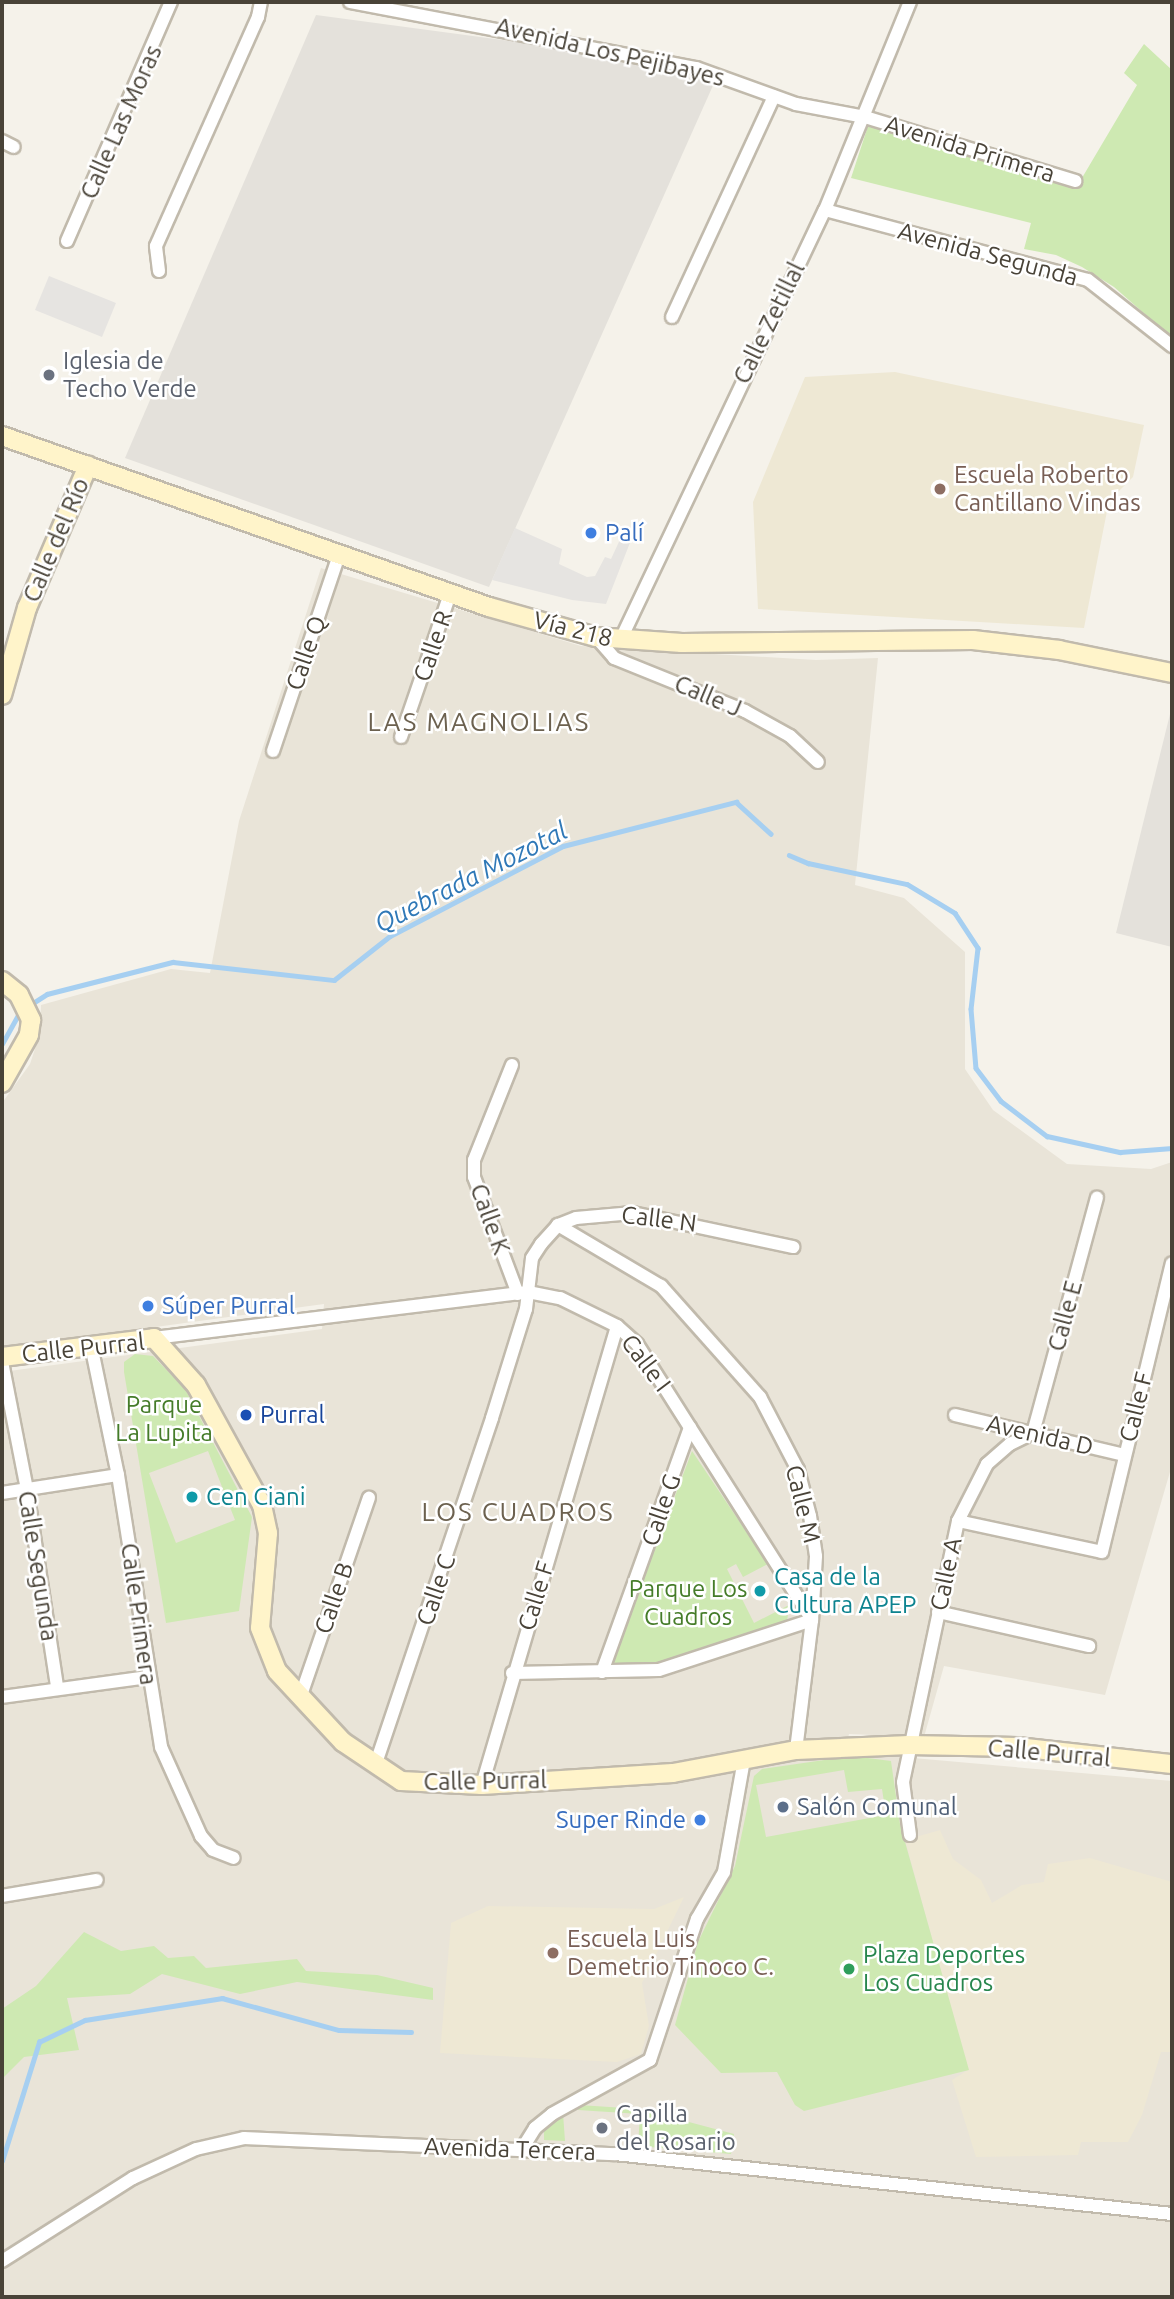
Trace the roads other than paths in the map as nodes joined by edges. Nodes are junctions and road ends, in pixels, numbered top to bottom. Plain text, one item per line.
1 (171, 2) edge
2 (261, 2) edge
3 (350, 2) edge
4 (910, 2) edge
5 (774, 96) junction
6 (866, 117) junction
7 (1075, 181) dead end
8 (825, 210) junction
9 (67, 241) dead end
10 (159, 271) dead end
11 (672, 317) dead end
12 (1172, 346) edge
13 (2, 436) edge
14 (88, 466) junction
15 (339, 555) junction
16 (450, 594) junction
17 (596, 637) junction
18 (620, 641) junction
19 (1172, 673) edge
20 (2, 695) edge
21 (401, 737) dead end
22 (272, 751) dead end
23 (818, 762) dead end
24 (2, 981) edge
25 (512, 1065) dead end
26 (2, 1083) edge
27 (1097, 1198) dead end
28 (558, 1225) junction
29 (793, 1247) dead end
30 (1172, 1263) edge
31 (523, 1293) junction
32 (617, 1326) junction
33 (154, 1338) junction
34 (91, 1345) junction
35 (2, 1357) edge
36 (2, 1362) edge
37 (955, 1415) dead end
38 (690, 1427) junction
39 (1033, 1433) junction
40 (1124, 1455) junction
41 (118, 1475) junction
42 (27, 1490) junction
43 (2, 1493) edge
44 (369, 1498) dead end
45 (958, 1521) junction
46 (938, 1612) junction
47 (812, 1620) junction
48 (1089, 1646) dead end
49 (602, 1672) junction
50 (512, 1673) junction
51 (148, 1677) junction
52 (57, 1687) junction
53 (2, 1697) edge
54 (300, 1698) junction
55 (909, 1745) junction
56 (796, 1751) junction
57 (744, 1760) junction
58 (1172, 1764) edge
59 (375, 1766) junction
60 (482, 1785) junction
61 (910, 1835) dead end
62 (234, 1858) dead end
63 (97, 1880) dead end
64 (2, 1896) edge
65 (522, 2149) junction
66 (1172, 2214) edge
67 (2, 2262) edge

1 - 9 street, Calle Las Moras
2 - 10 street
3 - 5 street, Avenida Los Pejibayes
4 - 6 street, Calle Zetillal
5 - 6 street, Avenida Los Pejibayes
5 - 11 street
6 - 7 street, Avenida Primera
6 - 8 street, Calle Zetillal
8 - 12 street, Avenida Segunda
8 - 18 street, Calle Zetillal
13 - 14 street, Vía 218
14 - 15 street, Vía 218
14 - 20 street, Calle del Río
15 - 16 street, Vía 218
15 - 22 street, Calle Q
16 - 17 street, Vía 218
16 - 21 street, Calle R
17 - 18 street, Vía 218
17 - 23 street, Calle J
18 - 19 street, Vía 218
24 - 26 street
25 - 31 street, Calle K
27 - 39 street, Calle E
28 - 29 street, Calle N
28 - 31 street
28 - 47 street, Calle M
30 - 40 street, Calle F
31 - 32 street, Calle I
31 - 33 street, Calle I
31 - 59 street, Calle C
32 - 38 street, Calle I
32 - 50 street, Calle F
33 - 34 street, Calle Purral
33 - 54 street, Calle Purral
34 - 35 street, Calle Purral
34 - 41 street, Calle Primera
36 - 42 street, Calle Segunda
37 - 39 street, Avenida D
38 - 47 street, Calle I
38 - 49 street, Calle G
39 - 40 street, Avenida D
39 - 45 street, Calle A
40 - 45 street, Calle F
41 - 42 street
41 - 51 street, Calle Primera
42 - 43 street
42 - 52 street, Calle Segunda
44 - 54 street, Calle B
45 - 46 street, Calle A
46 - 48 street
46 - 55 street, Calle A
47 - 49 street
47 - 56 street
49 - 50 street
50 - 60 street, Calle F
51 - 52 street
51 - 62 street, Calle Primera
52 - 53 street
54 - 59 street, Calle Purral
55 - 56 street, Calle Purral
55 - 58 street, Calle Purral
55 - 61 street, Calle A
56 - 57 street, Calle Purral
57 - 60 street, Calle Purral
57 - 65 street
59 - 60 street, Calle Purral
63 - 64 street
65 - 66 street, Avenida Tercera
65 - 67 street, Avenida Tercera

